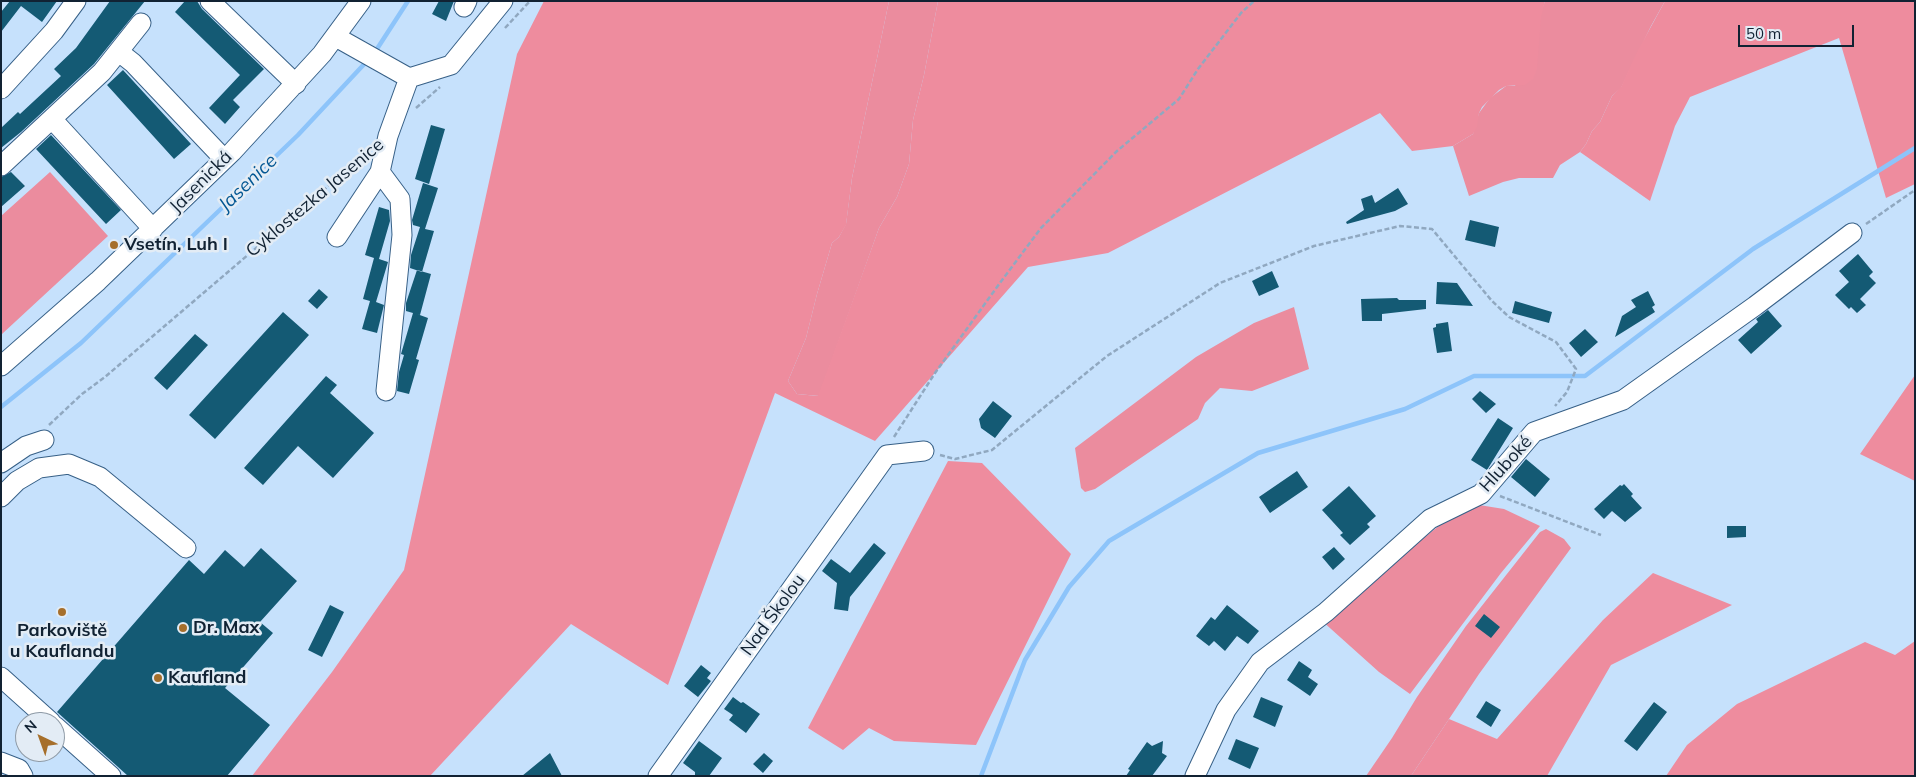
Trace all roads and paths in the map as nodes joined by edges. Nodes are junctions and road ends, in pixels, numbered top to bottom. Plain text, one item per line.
1 (76, 1) edge
2 (210, 1) edge
3 (361, 1) edge
4 (503, 1) edge
5 (530, 1) edge
6 (1254, 1) edge
7 (141, 23) dead end
8 (502, 31) dead end
9 (336, 37) junction
10 (120, 52) junction
11 (409, 78) junction
12 (296, 84) junction
13 (442, 85) dead end
14 (1, 89) edge
15 (412, 112) dead end
16 (52, 119) junction
17 (388, 136) junction
18 (224, 159) junction
19 (1, 166) edge
20 (380, 172) junction
21 (1915, 190) edge
22 (153, 229) junction
23 (1852, 233) joint
24 (337, 237) dead end
25 (1, 366) edge
26 (1569, 386) dead end
27 (386, 391) dead end
28 (45, 434) joint
29 (924, 451) joint
30 (887, 455) junction
31 (1, 463) edge
32 (1481, 494) junction
33 (1, 498) edge
34 (1601, 535) dead end
35 (186, 548) dead end
36 (1, 677) edge
37 (40, 712) edge
38 (65, 735) edge
39 (1, 762) edge
40 (23, 776) edge
41 (111, 776) edge
42 (658, 776) edge
43 (1195, 776) edge

1 - 14 street
2 - 12 street
3 - 9 street, Jasenická
4 - 11 street
5 - 8 path
6 - 30 path
7 - 10 street
9 - 11 street
9 - 12 street, Jasenická
10 - 16 street
10 - 18 street
11 - 17 street
12 - 18 street, Jasenická
13 - 15 path
16 - 19 street
16 - 22 street
17 - 20 street
17 - 28 path, Cyklostezka Jasenice
18 - 22 street, Jasenická
20 - 24 street
20 - 27 street
21 - 23 path
22 - 25 street, Jasenická
23 - 32 street, Hluboké
26 - 29 path
28 - 31 street
29 - 30 street
30 - 42 street, Nad Školou
32 - 34 path
32 - 43 street, Hluboké
33 - 35 street
36 - 37 street
38 - 41 street
39 - 40 street

